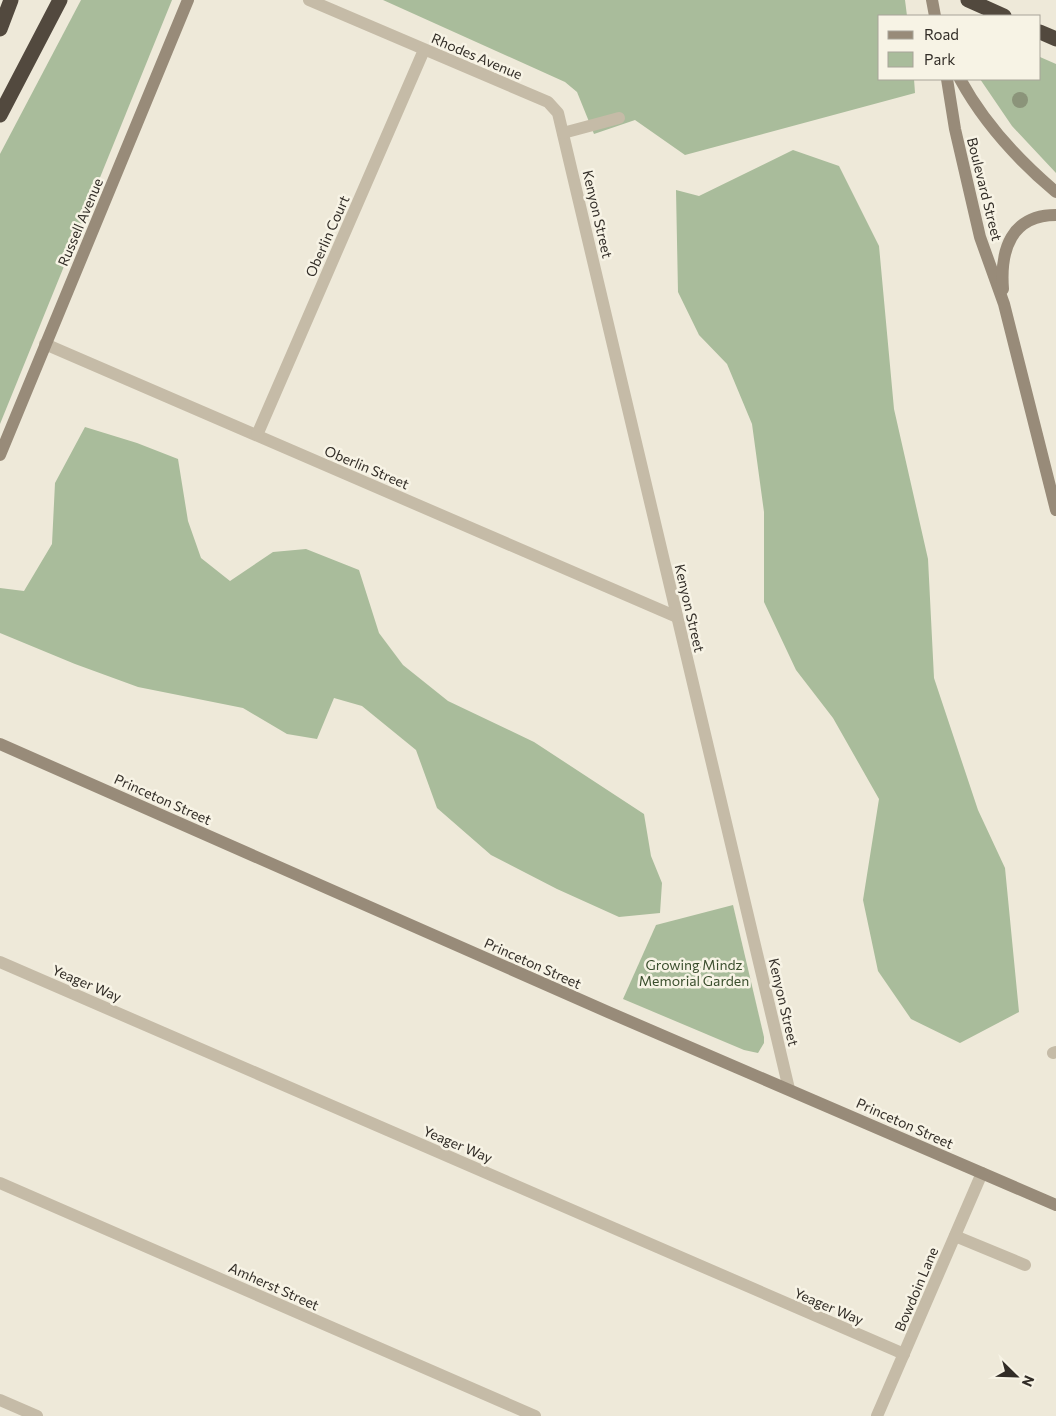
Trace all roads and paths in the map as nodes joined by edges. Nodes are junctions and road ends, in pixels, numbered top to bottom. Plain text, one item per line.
1 (11, 0) edge
2 (60, 0) edge
3 (188, 0) edge
4 (309, 0) edge
5 (932, 0) edge
6 (968, 0) edge
7 (935, 15) edge
8 (1002, 15) edge
9 (0, 29) edge
10 (1041, 32) edge
11 (1056, 39) edge
12 (424, 50) junction
13 (947, 80) edge
14 (961, 80) edge
15 (0, 115) edge
16 (619, 118) dead end
17 (563, 133) junction
18 (1056, 192) edge
19 (1056, 215) edge
20 (1004, 304) junction
21 (45, 344) junction
22 (257, 435) junction
23 (0, 455) edge
24 (1056, 510) edge
25 (677, 617) junction
26 (0, 744) edge
27 (0, 962) edge
28 (790, 1089) junction
29 (982, 1174) junction
30 (0, 1182) edge
31 (1056, 1205) edge
32 (955, 1236) junction
33 (1025, 1265) dead end
34 (904, 1354) junction
35 (0, 1400) edge
36 (37, 1416) edge
37 (535, 1416) edge
38 (877, 1416) edge

1 - 9 highway
2 - 15 highway
3 - 21 street, Russell Avenue
4 - 12 street, Rhodes Avenue
5 - 7 street
6 - 8 highway
10 - 11 highway
12 - 17 street, Rhodes Avenue
12 - 22 street, Oberlin Court
13 - 20 street, Boulevard Street
14 - 18 street
16 - 17 street
17 - 25 street, Kenyon Street
19 - 20 street, Boulevard Street
20 - 24 street, Boulevard Street
21 - 22 street, Oberlin Street
21 - 23 street, Russell Avenue
22 - 25 street, Oberlin Street
25 - 28 street, Kenyon Street
26 - 28 street, Princeton Street
27 - 34 street, Yeager Way
28 - 29 street, Princeton Street
29 - 31 street, Princeton Street
29 - 32 street, Bowdoin Lane
30 - 37 street, Amherst Street
32 - 33 street
32 - 34 street, Bowdoin Lane
34 - 38 street, Bowdoin Lane
35 - 36 street

